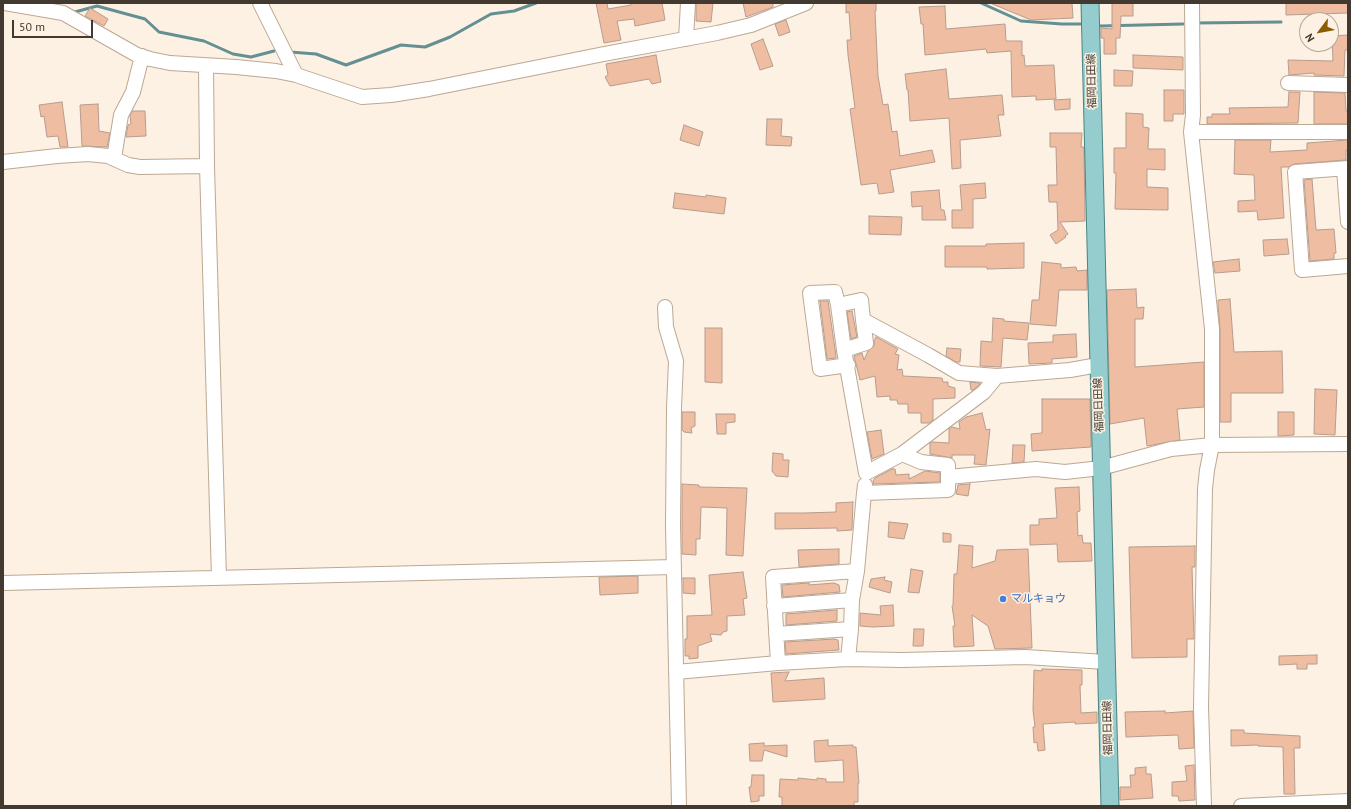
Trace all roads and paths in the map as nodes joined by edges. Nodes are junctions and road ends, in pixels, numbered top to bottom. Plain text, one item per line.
1 (5, 3) edge
2 (260, 3) edge
3 (688, 3) edge
4 (806, 3) edge
5 (1090, 3) edge
6 (1192, 3) edge
7 (686, 39) junction
8 (142, 56) junction
9 (206, 66) junction
10 (296, 75) junction
11 (1288, 83) dead end
12 (1348, 85) edge
13 (1192, 132) junction
14 (1348, 132) edge
15 (114, 158) junction
16 (3, 162) edge
17 (207, 166) junction
18 (1346, 168) edge
19 (1348, 222) edge
20 (1348, 266) edge
21 (838, 305) junction
22 (665, 308) dead end
23 (863, 320) junction
24 (844, 350) junction
25 (848, 365) junction
26 (1098, 365) junction
27 (997, 376) junction
28 (1348, 444) edge
29 (1212, 445) junction
30 (902, 454) junction
31 (1101, 468) junction
32 (866, 473) junction
33 (948, 476) junction
34 (864, 493) junction
35 (674, 567) junction
36 (857, 571) junction
37 (219, 578) junction
38 (3, 583) edge
39 (852, 600) junction
40 (774, 606) junction
41 (851, 629) junction
42 (776, 634) junction
43 (848, 659) junction
44 (1106, 662) junction
45 (778, 663) junction
46 (676, 672) junction
47 (1348, 801) edge
48 (679, 806) edge
49 (1110, 806) edge
50 (1204, 806) edge
51 (1241, 806) edge

1 - 8 street
2 - 10 street
3 - 7 street
4 - 7 street
5 - 26 main road, 福岡日田線
6 - 13 street
7 - 10 street
8 - 9 street
8 - 15 street
9 - 10 street
9 - 17 street
11 - 12 street
13 - 14 street
13 - 29 street
15 - 16 street
15 - 17 street
17 - 37 street
18 - 19 street
18 - 20 street
21 - 23 street
21 - 24 street
21 - 25 street
22 - 35 street
23 - 24 street
23 - 27 street
24 - 25 street
25 - 32 street
26 - 27 street
26 - 31 main road, 福岡日田線
27 - 30 street
28 - 29 street
29 - 31 street
29 - 50 street
30 - 32 street
30 - 33 street
31 - 33 street
31 - 44 main road, 福岡日田線
32 - 34 street
33 - 34 street
34 - 36 street
35 - 37 street
35 - 46 street
36 - 39 street
36 - 40 street
37 - 38 street
39 - 40 street
39 - 41 street
40 - 42 street
41 - 42 street
41 - 43 street
42 - 45 street
43 - 44 street
43 - 45 street
44 - 49 main road, 福岡日田線
45 - 46 street
46 - 48 street
47 - 51 street

